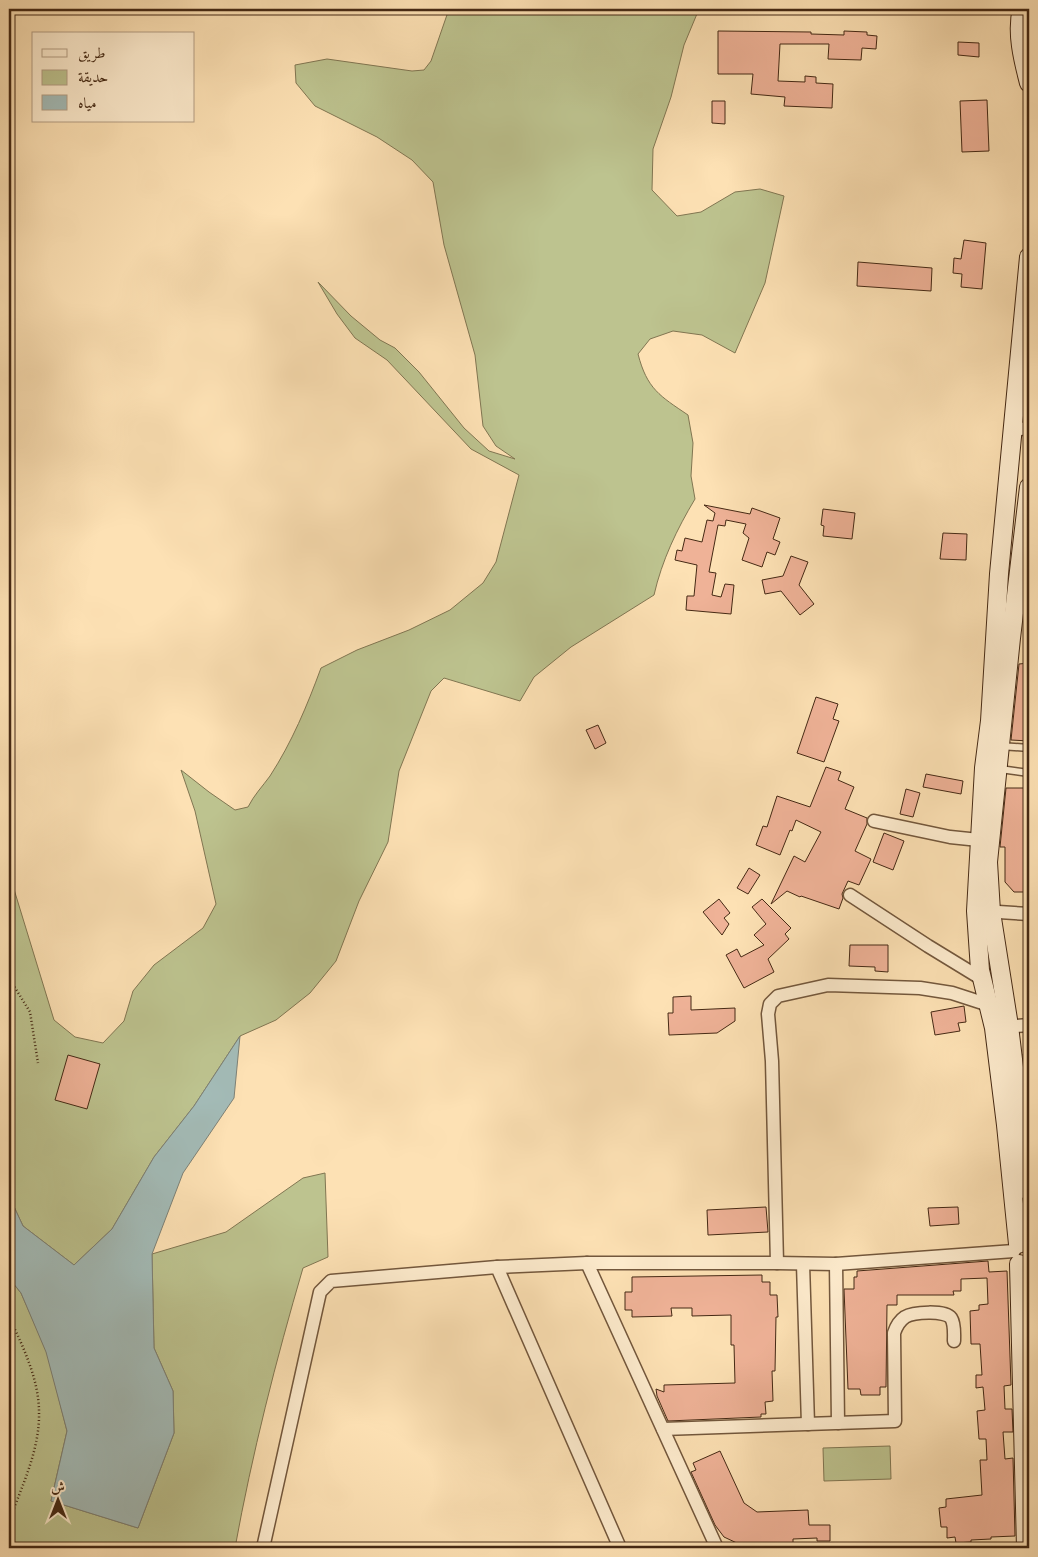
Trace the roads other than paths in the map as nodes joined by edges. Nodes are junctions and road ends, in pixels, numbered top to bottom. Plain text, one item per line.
1 (1022, 9) edge
2 (1029, 83) edge
3 (1029, 257) edge
4 (1022, 400) edge
5 (1021, 429) edge
6 (1029, 487) edge
7 (994, 745) junction
8 (1029, 748) edge
9 (991, 768) junction
10 (1029, 773) edge
11 (874, 821) dead end
12 (979, 840) junction
13 (850, 895) dead end
14 (984, 911) junction
15 (1029, 914) edge
16 (982, 980) junction
17 (988, 1005) junction
18 (1029, 1025) edge
19 (1001, 1027) junction
20 (1029, 1192) edge
21 (1022, 1253) edge
22 (777, 1262) junction
23 (586, 1263) junction
24 (802, 1264) junction
25 (836, 1264) junction
26 (497, 1267) junction
27 (954, 1341) dead end
28 (838, 1423) junction
29 (808, 1424) junction
30 (663, 1429) junction
31 (263, 1548) edge
32 (620, 1548) edge
33 (717, 1548) edge
34 (1026, 1548) edge

1 - 2 street
3 - 4 street
4 - 5 street
5 - 7 street
6 - 7 street
7 - 8 lane
7 - 9 street
9 - 10 lane
9 - 12 street
9 - 14 street
11 - 12 street
12 - 14 street
13 - 16 street
14 - 15 street
14 - 16 street
14 - 19 street
16 - 17 street
17 - 19 street
17 - 22 street
18 - 19 street
19 - 20 street
19 - 21 street
21 - 25 street
21 - 34 street
22 - 23 street
22 - 24 street
23 - 26 street
23 - 30 street
24 - 25 street
24 - 29 street
25 - 28 street
26 - 31 street
26 - 32 street
27 - 28 street
28 - 29 street
29 - 30 street
30 - 33 street

